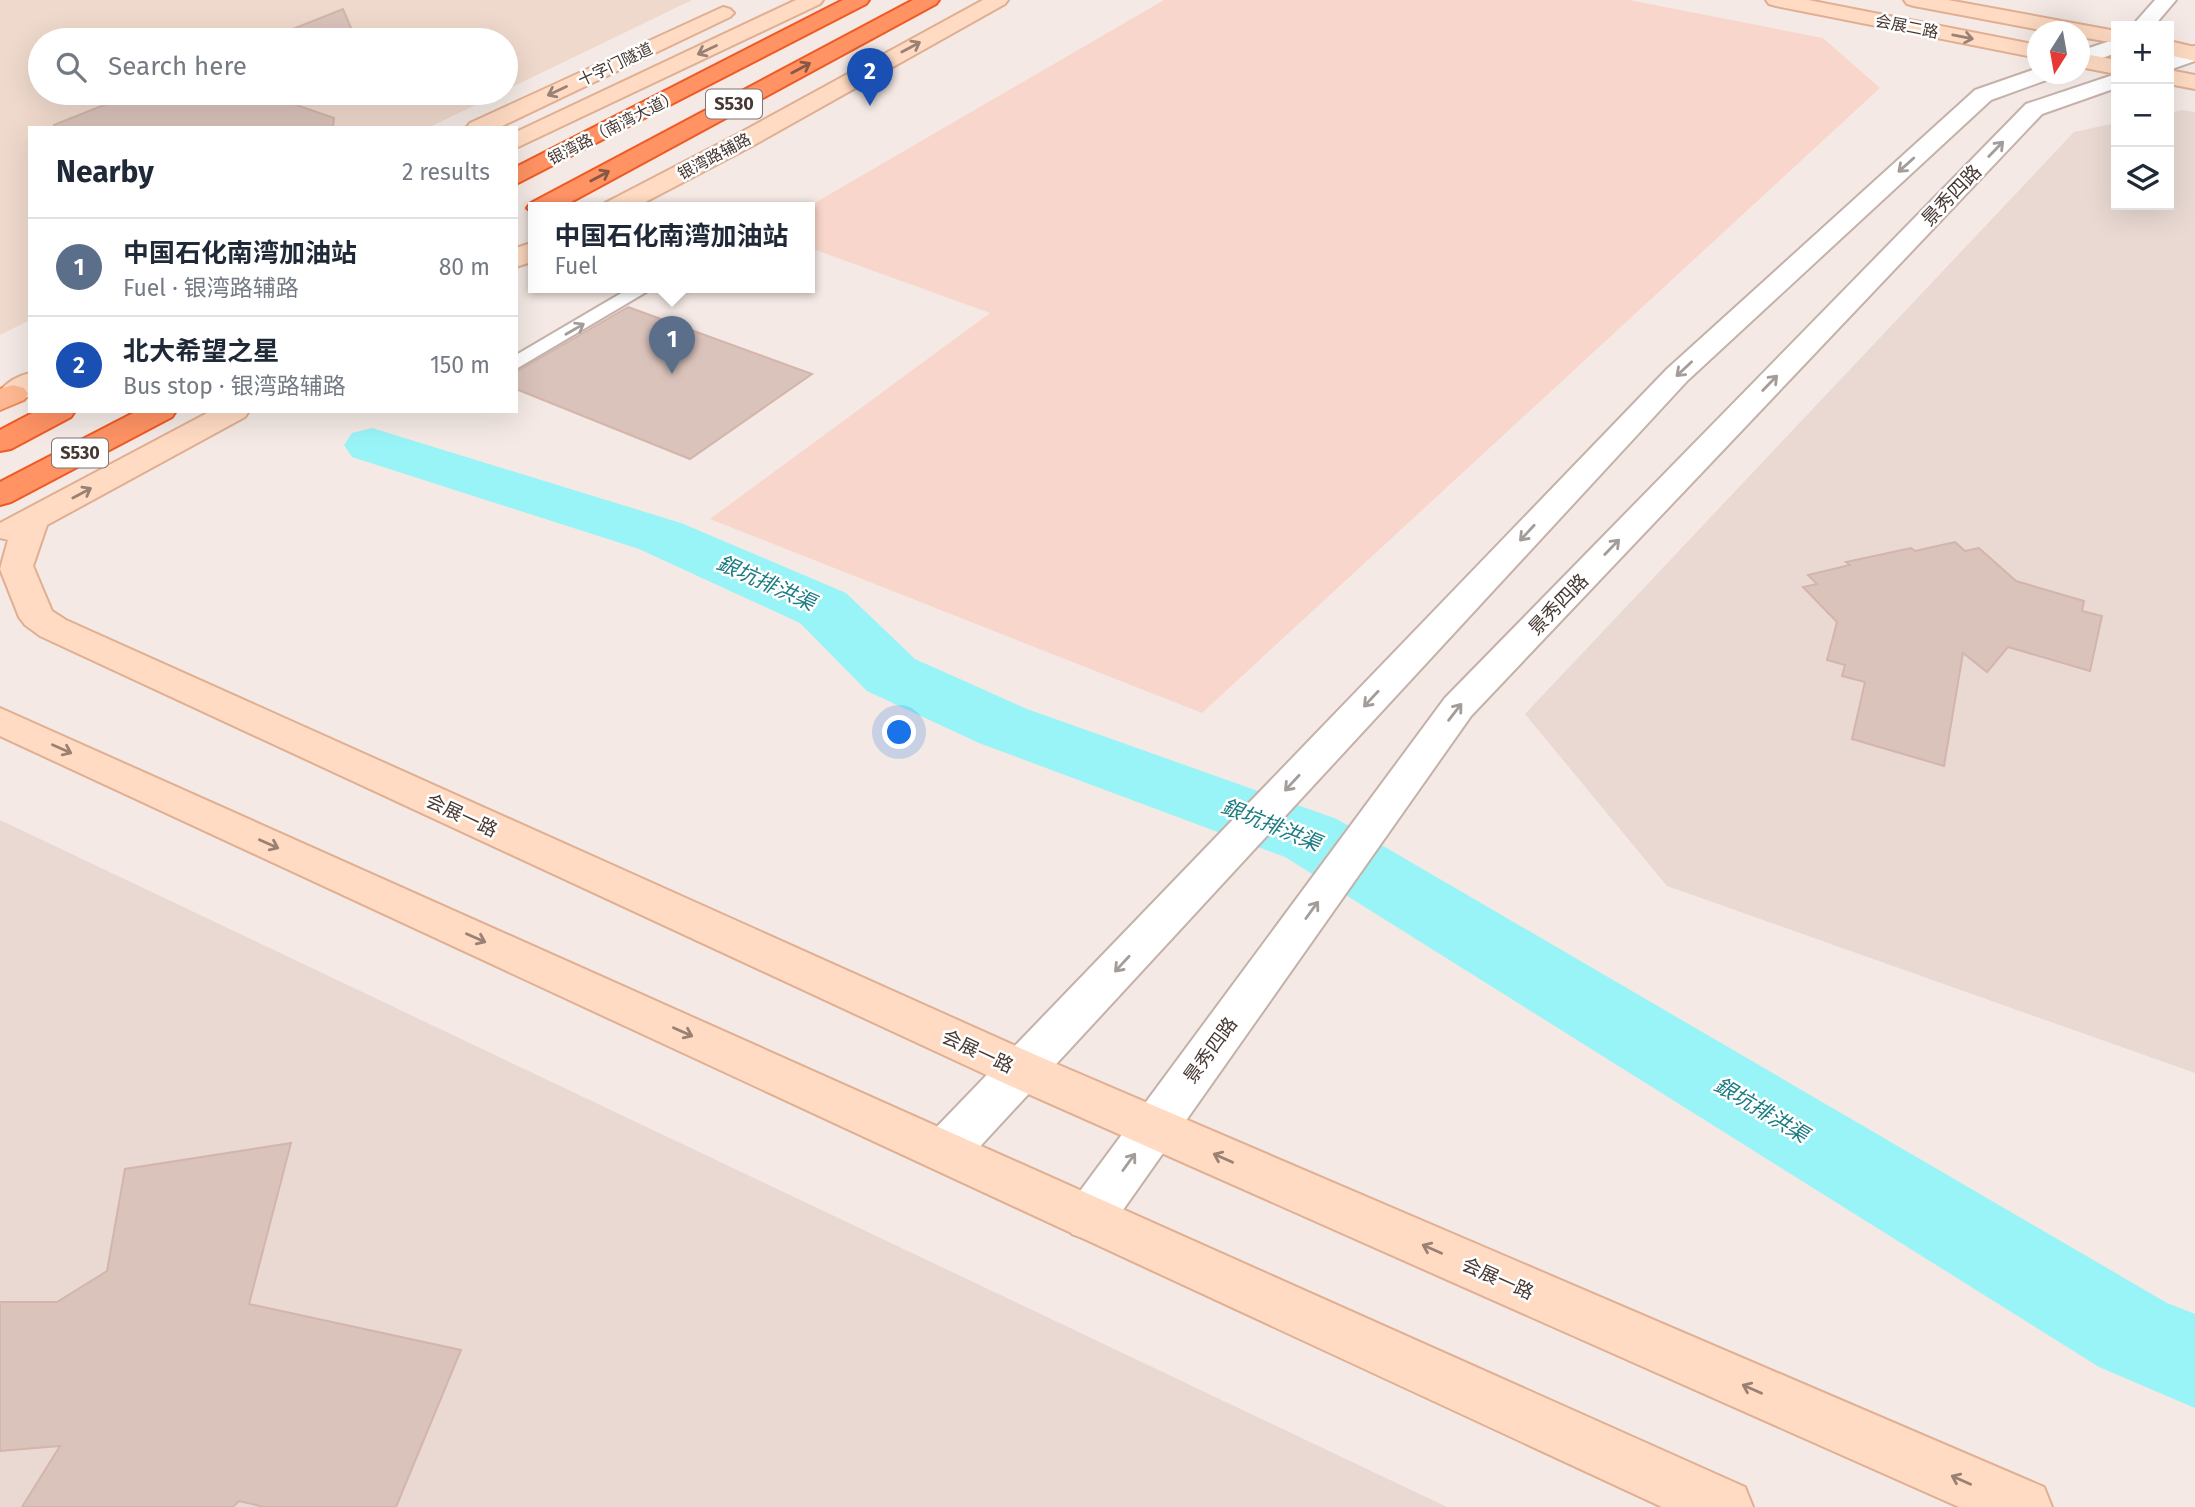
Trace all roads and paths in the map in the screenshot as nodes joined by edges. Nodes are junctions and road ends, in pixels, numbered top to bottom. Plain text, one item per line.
1 (813, 0) edge
2 (859, 0) edge
3 (929, 0) edge
4 (998, 0) edge
5 (1776, 0) edge
6 (1914, 0) edge
7 (2166, 0) edge
8 (739, 6) dead end
9 (2147, 21) edge
10 (2111, 36) edge
11 (2111, 47) edge
12 (2174, 49) edge
13 (2027, 50) edge
14 (2195, 53) edge
15 (2090, 56) edge
16 (2174, 60) edge
17 (2090, 62) edge
18 (2111, 66) edge
19 (2174, 78) edge
20 (2027, 79) edge
21 (2195, 82) edge
22 (2111, 83) edge
23 (482, 126) edge
24 (518, 140) edge
25 (518, 176) edge
26 (551, 202) edge
27 (626, 202) edge
28 (635, 293) edge
29 (518, 362) edge
30 (56, 413) edge
31 (158, 413) edge
32 (230, 413) edge
33 (0, 442) edge
34 (11, 517) edge
35 (0, 721) edge
36 (1022, 1070) junction
37 (1154, 1128) junction
38 (945, 1151) junction
39 (1089, 1218) junction
40 (1726, 1507) edge
41 (2024, 1507) edge

1 -> 24 street
2 - 25 highway, 银湾路（南湾大道） / S530
26 -> 3 highway, 银湾路（南湾大道） / S530
27 -> 4 street, 银湾路辅路
5 -> 13 street, 会展二路
6 - 10 street, 会展二路
7 - 9 street
8 -> 23 street, 十字门隧道
11 - 15 street
12 - 14 street
14 - 16 street
17 - 18 street
19 - 21 street
20 -> 36 street
37 -> 22 street, 景秀四路
29 -> 28 lane
30 - 33 highway, S530
31 - 34 highway, S530
34 -> 32 street
34 - 36 street, 会展一路
35 -> 38 street
36 - 37 street, 会展一路
36 - 38 street
39 -> 37 street, 景秀四路
41 -> 37 street, 会展一路
38 - 39 street
39 - 40 street

